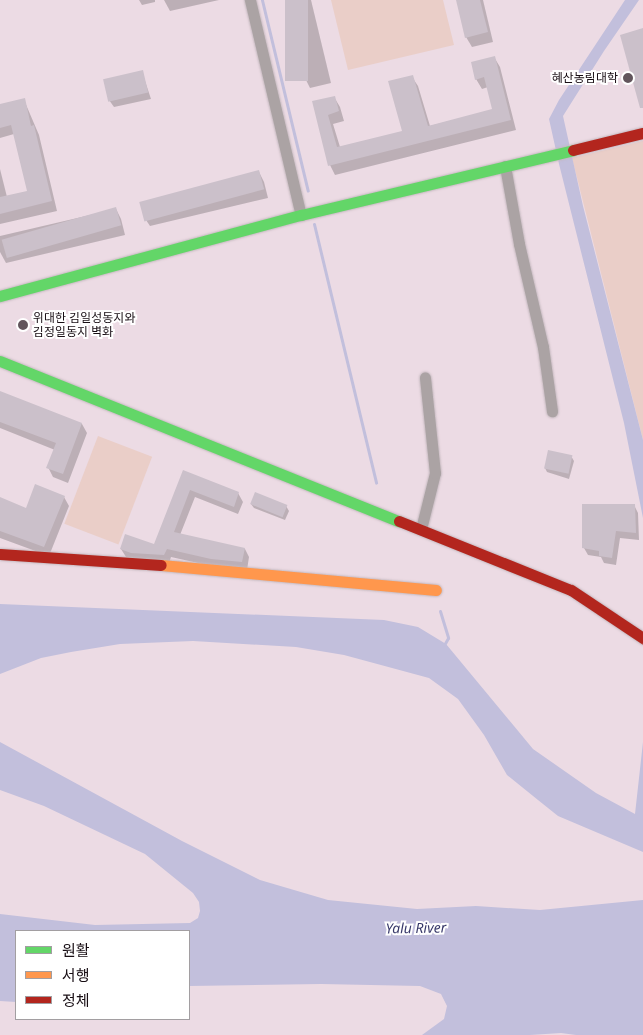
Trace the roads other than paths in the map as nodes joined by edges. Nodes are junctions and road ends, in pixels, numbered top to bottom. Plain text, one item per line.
1 (250, 0) edge
2 (643, 133) edge
3 (505, 166) junction
4 (301, 215) junction
5 (0, 296) edge
6 (0, 361) edge
7 (425, 378) dead end
8 (552, 411) dead end
9 (421, 529) junction
10 (0, 554) edge
11 (436, 590) dead end
12 (643, 638) edge

1 - 4 street
2 - 3 main road
3 - 4 main road
3 - 8 street
4 - 5 main road
6 - 9 main road
7 - 9 street
9 - 12 main road
10 - 11 main road

